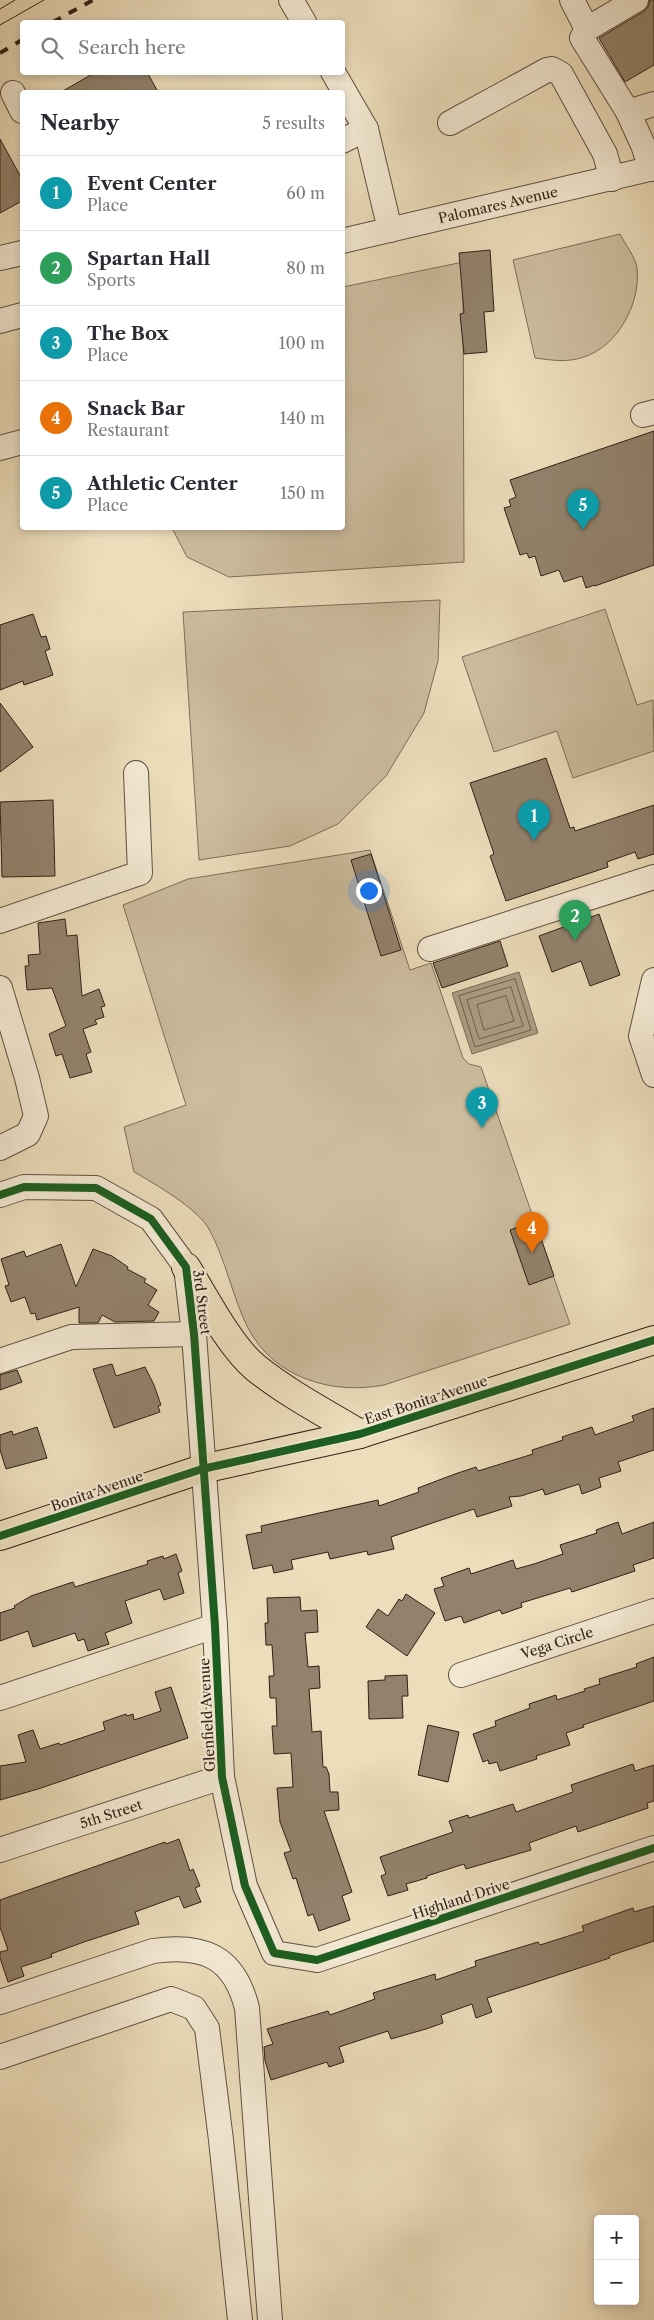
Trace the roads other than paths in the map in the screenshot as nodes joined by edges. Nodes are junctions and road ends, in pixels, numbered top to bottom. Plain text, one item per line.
1 (291, 0) edge
2 (572, 0) edge
3 (636, 0) edge
4 (303, 20) edge
5 (587, 29) junction
6 (335, 75) edge
7 (344, 90) edge
8 (345, 92) edge
9 (654, 104) edge
10 (628, 112) junction
11 (450, 123) dead end
12 (366, 128) junction
13 (345, 139) edge
14 (652, 169) edge
15 (612, 179) junction
16 (390, 230) junction
17 (345, 240) edge
18 (20, 253) edge
19 (0, 258) edge
20 (20, 316) edge
21 (0, 321) edge
22 (20, 443) edge
23 (0, 448) edge
24 (136, 773) dead end
25 (654, 877) edge
26 (0, 921) edge
27 (430, 949) dead end
28 (654, 980) edge
29 (0, 988) edge
30 (654, 1075) edge
31 (0, 1148) edge
32 (0, 1195) edge
33 (186, 1266) junction
34 (194, 1334) junction
35 (654, 1340) edge
36 (0, 1361) edge
37 (360, 1434) junction
38 (202, 1468) junction
39 (0, 1536) edge
40 (654, 1611) edge
41 (215, 1626) junction
42 (460, 1675) dead end
43 (0, 1698) edge
44 (222, 1777) junction
45 (654, 1848) edge
46 (0, 1850) edge
47 (274, 1953) joint
48 (0, 2002) edge
49 (0, 2057) edge
50 (240, 2320) edge
51 (270, 2320) edge

1 - 4 street
2 - 5 street
3 - 5 street
5 - 10 street
6 - 7 street
8 - 12 street
9 - 10 street
10 - 14 street
11 - 15 street
12 - 13 street
12 - 16 street
14 - 15 street, Palomares Avenue
15 - 16 street, Palomares Avenue
16 - 17 street, Palomares Avenue
18 - 19 street
20 - 21 street
22 - 23 street
24 - 26 street
25 - 27 street
28 - 30 street
29 - 31 street
32 - 33 street, 3rd Street
33 - 34 street, 3rd Street
33 - 37 main road
34 - 36 street
34 - 38 street, 3rd Street
35 - 37 main road, East Bonita Avenue
37 - 38 main road, East Bonita Avenue
38 - 39 main road, Bonita Avenue
38 - 41 street, Glenfield Avenue
40 - 42 street, Vega Circle
41 - 43 street
41 - 44 street, Glenfield Avenue
44 - 46 street, 5th Street
44 - 47 street, Glenfield Avenue
45 - 47 street, Highland Drive
48 - 51 street
49 - 50 street

